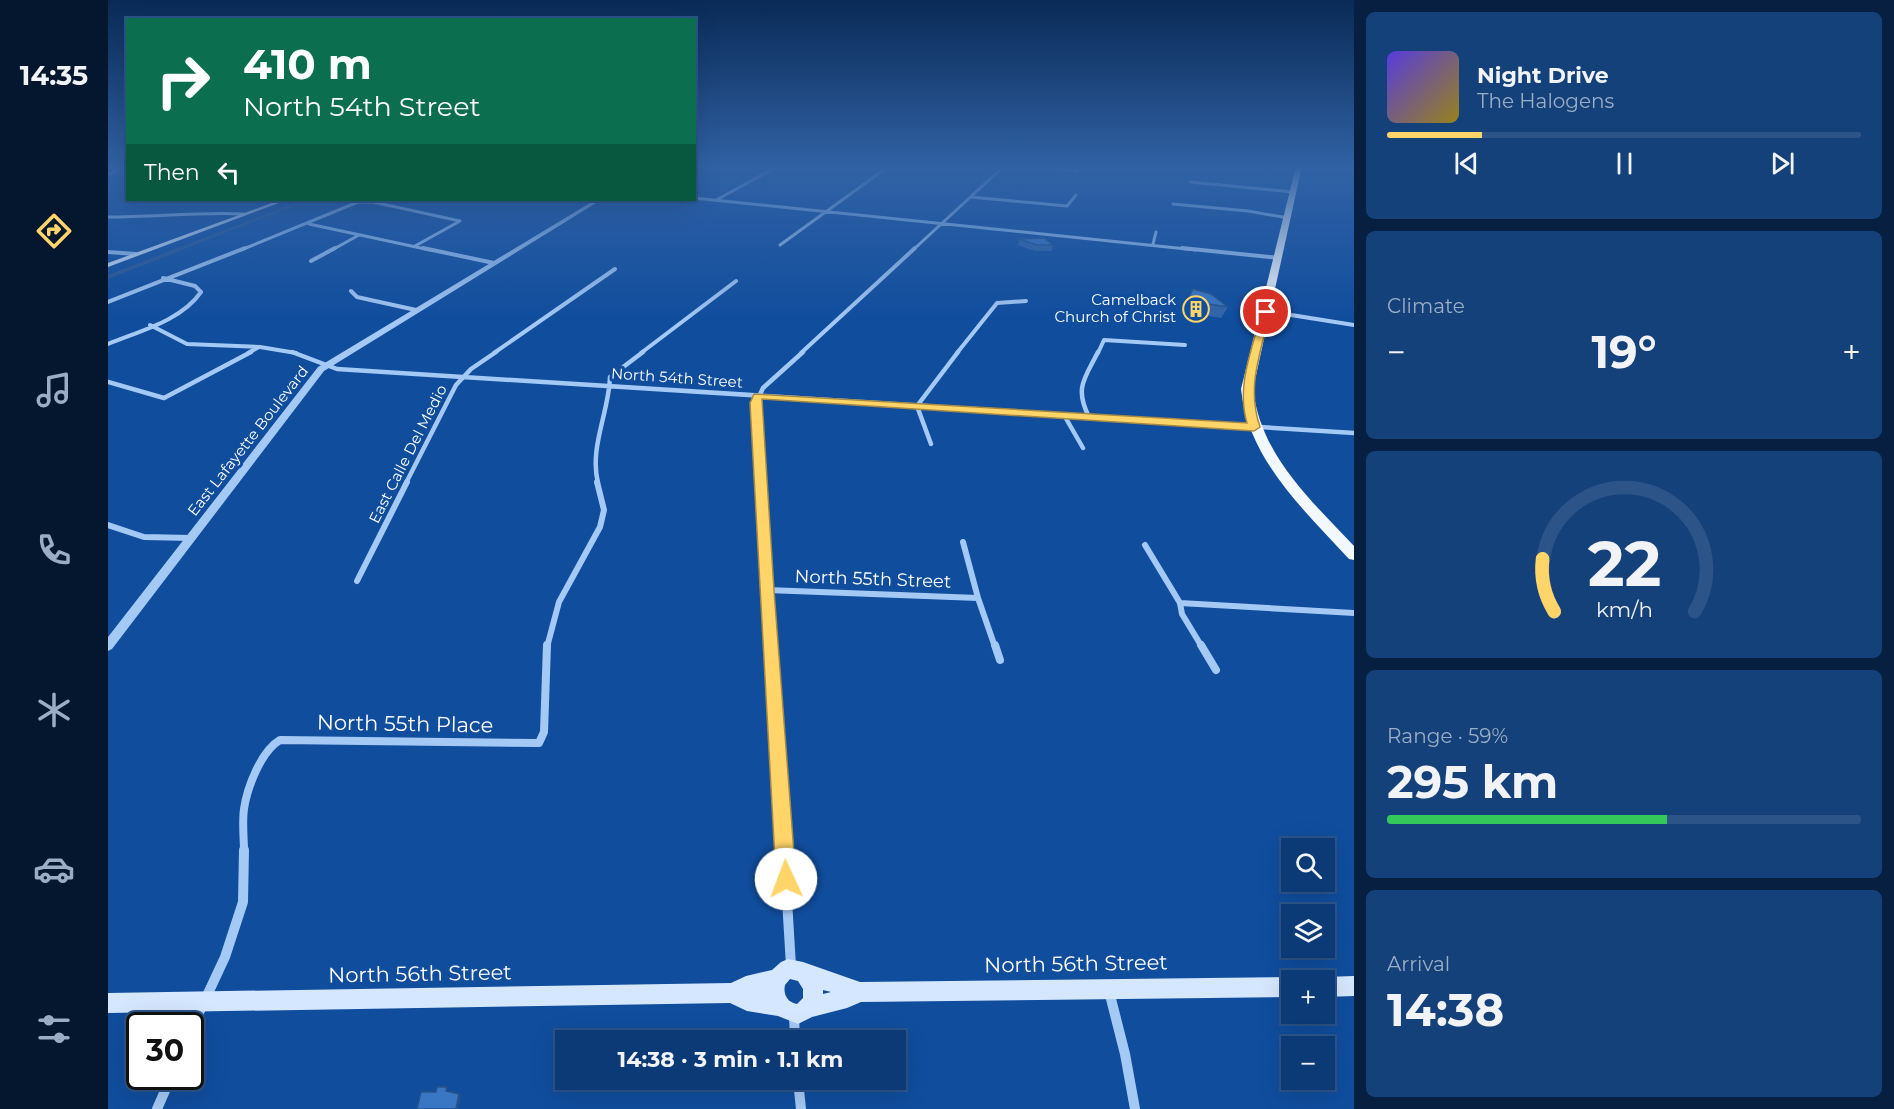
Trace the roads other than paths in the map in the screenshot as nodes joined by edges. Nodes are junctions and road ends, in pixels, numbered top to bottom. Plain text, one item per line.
1 (234, 218) edge
2 (322, 218) edge
3 (445, 218) edge
4 (569, 218) edge
5 (815, 218) edge
6 (890, 218) edge
7 (948, 218) edge
8 (1288, 218) edge
9 (942, 223) junction
10 (308, 224) junction
11 (1156, 232) dead end
12 (359, 235) junction
13 (1153, 244) junction
14 (780, 245) dead end
15 (415, 246) junction
16 (108, 252) edge
17 (136, 254) junction
18 (1279, 258) junction
19 (311, 261) dead end
20 (494, 263) junction
21 (108, 265) edge
22 (615, 269) dead end
23 (163, 278) junction
24 (736, 281) dead end
25 (351, 291) dead end
26 (1026, 301) dead end
27 (108, 302) edge
28 (416, 310) junction
29 (1266, 311) junction
30 (150, 325) junction
31 (1354, 325) edge
32 (108, 344) edge
33 (1185, 345) dead end
34 (260, 347) junction
35 (326, 365) junction
36 (463, 377) junction
37 (108, 382) edge
38 (610, 386) junction
39 (758, 396) junction
40 (917, 406) junction
41 (1064, 415) junction
42 (1089, 417) junction
43 (1254, 427) junction
44 (1354, 433) edge
45 (931, 444) dead end
46 (1083, 447) dead end
47 (108, 525) edge
48 (191, 538) junction
49 (963, 542) dead end
50 (1145, 545) dead end
51 (1354, 555) edge
52 (357, 581) dead end
53 (767, 590) junction
54 (978, 598) junction
55 (1180, 603) junction
56 (1354, 613) edge
57 (108, 646) edge
58 (1000, 660) dead end
59 (1216, 670) dead end
60 (792, 974) junction
61 (1354, 986) edge
62 (1281, 987) edge
63 (1335, 987) edge
64 (1108, 988) junction
65 (860, 992) junction
66 (732, 993) junction
67 (206, 1002) junction
68 (108, 1003) edge
69 (794, 1010) junction
70 (201, 1012) edge
71 (795, 1030) edge
72 (166, 1090) edge
73 (799, 1090) edge
74 (158, 1109) edge
75 (801, 1109) edge
76 (1135, 1109) edge

1 - 17 main road
2 - 10 street
3 - 15 street
4 - 20 street, East Lafayette Boulevard
5 - 14 street
6 - 9 street
7 - 9 street
8 - 18 main road
9 - 13 street
9 - 39 street
10 - 12 street
10 - 23 street
11 - 13 street
12 - 15 street
12 - 19 street
13 - 18 street
15 - 20 street
16 - 17 street
17 - 21 main road
18 - 29 main road
20 - 28 street, East Lafayette Boulevard
22 - 36 street, East Calle Del Medio
23 - 27 street
23 - 30 street
24 - 38 street
25 - 28 street
26 - 40 street
28 - 35 street, East Lafayette Boulevard
29 - 31 street
29 - 43 main road
30 - 32 street
30 - 34 street, North 54th Street
33 - 42 street
34 - 35 street, North 54th Street
34 - 37 street
35 - 36 street, North 54th Street
35 - 48 street, East Lafayette Boulevard
36 - 38 street, North 54th Street
36 - 52 street, East Calle Del Medio
38 - 39 street, North 54th Street
38 - 67 street, North 55th Place
39 - 40 street, North 54th Street
39 - 53 street
40 - 41 street, North 54th Street
40 - 45 street
41 - 42 street, North 54th Street
41 - 46 street
42 - 43 street, North 54th Street
43 - 44 street, North 54th Street
43 - 51 main road
47 - 48 street
48 - 57 street, East Lafayette Boulevard
49 - 54 street
50 - 55 street
53 - 54 street, North 55th Street
53 - 60 street
54 - 58 street
55 - 56 street
55 - 59 street
60 - 65 main road, North 56th Street
60 - 66 main road, North 56th Street
60 - 69 main road
60 - 69 main road
61 - 63 main road
62 - 64 main road, North 56th Street
64 - 65 main road, North 56th Street
64 - 76 street
65 - 69 main road, North 56th Street
66 - 67 main road, North 56th Street
66 - 69 main road, North 56th Street
67 - 68 main road, North 56th Street
67 - 70 street
69 - 71 street
72 - 74 street
73 - 75 street

